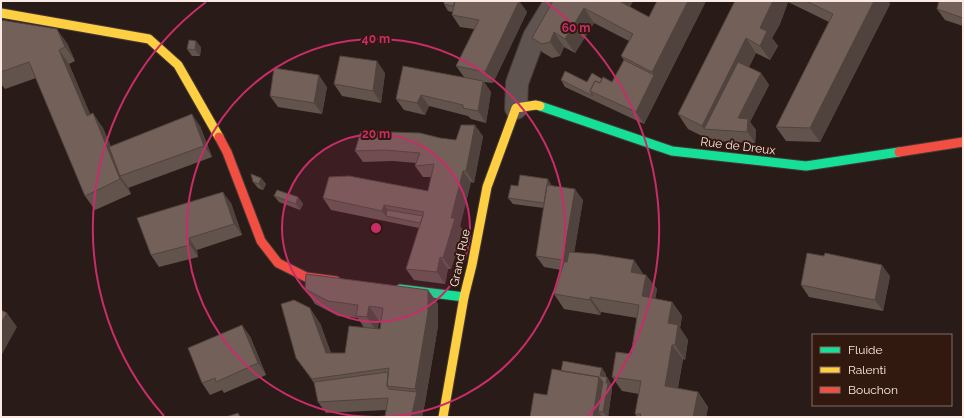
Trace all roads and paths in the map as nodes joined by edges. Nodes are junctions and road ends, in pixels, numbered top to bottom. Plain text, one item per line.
1 (556, 1) edge
2 (1, 13) edge
3 (516, 108) junction
4 (963, 142) edge
5 (346, 282) edge
6 (393, 288) edge
7 (464, 297) junction
8 (443, 417) edge

1 - 3 street
2 - 5 street
3 - 4 street, Rue de Dreux
3 - 7 street, Grand Rue
6 - 7 street
7 - 8 street, Grand Rue

